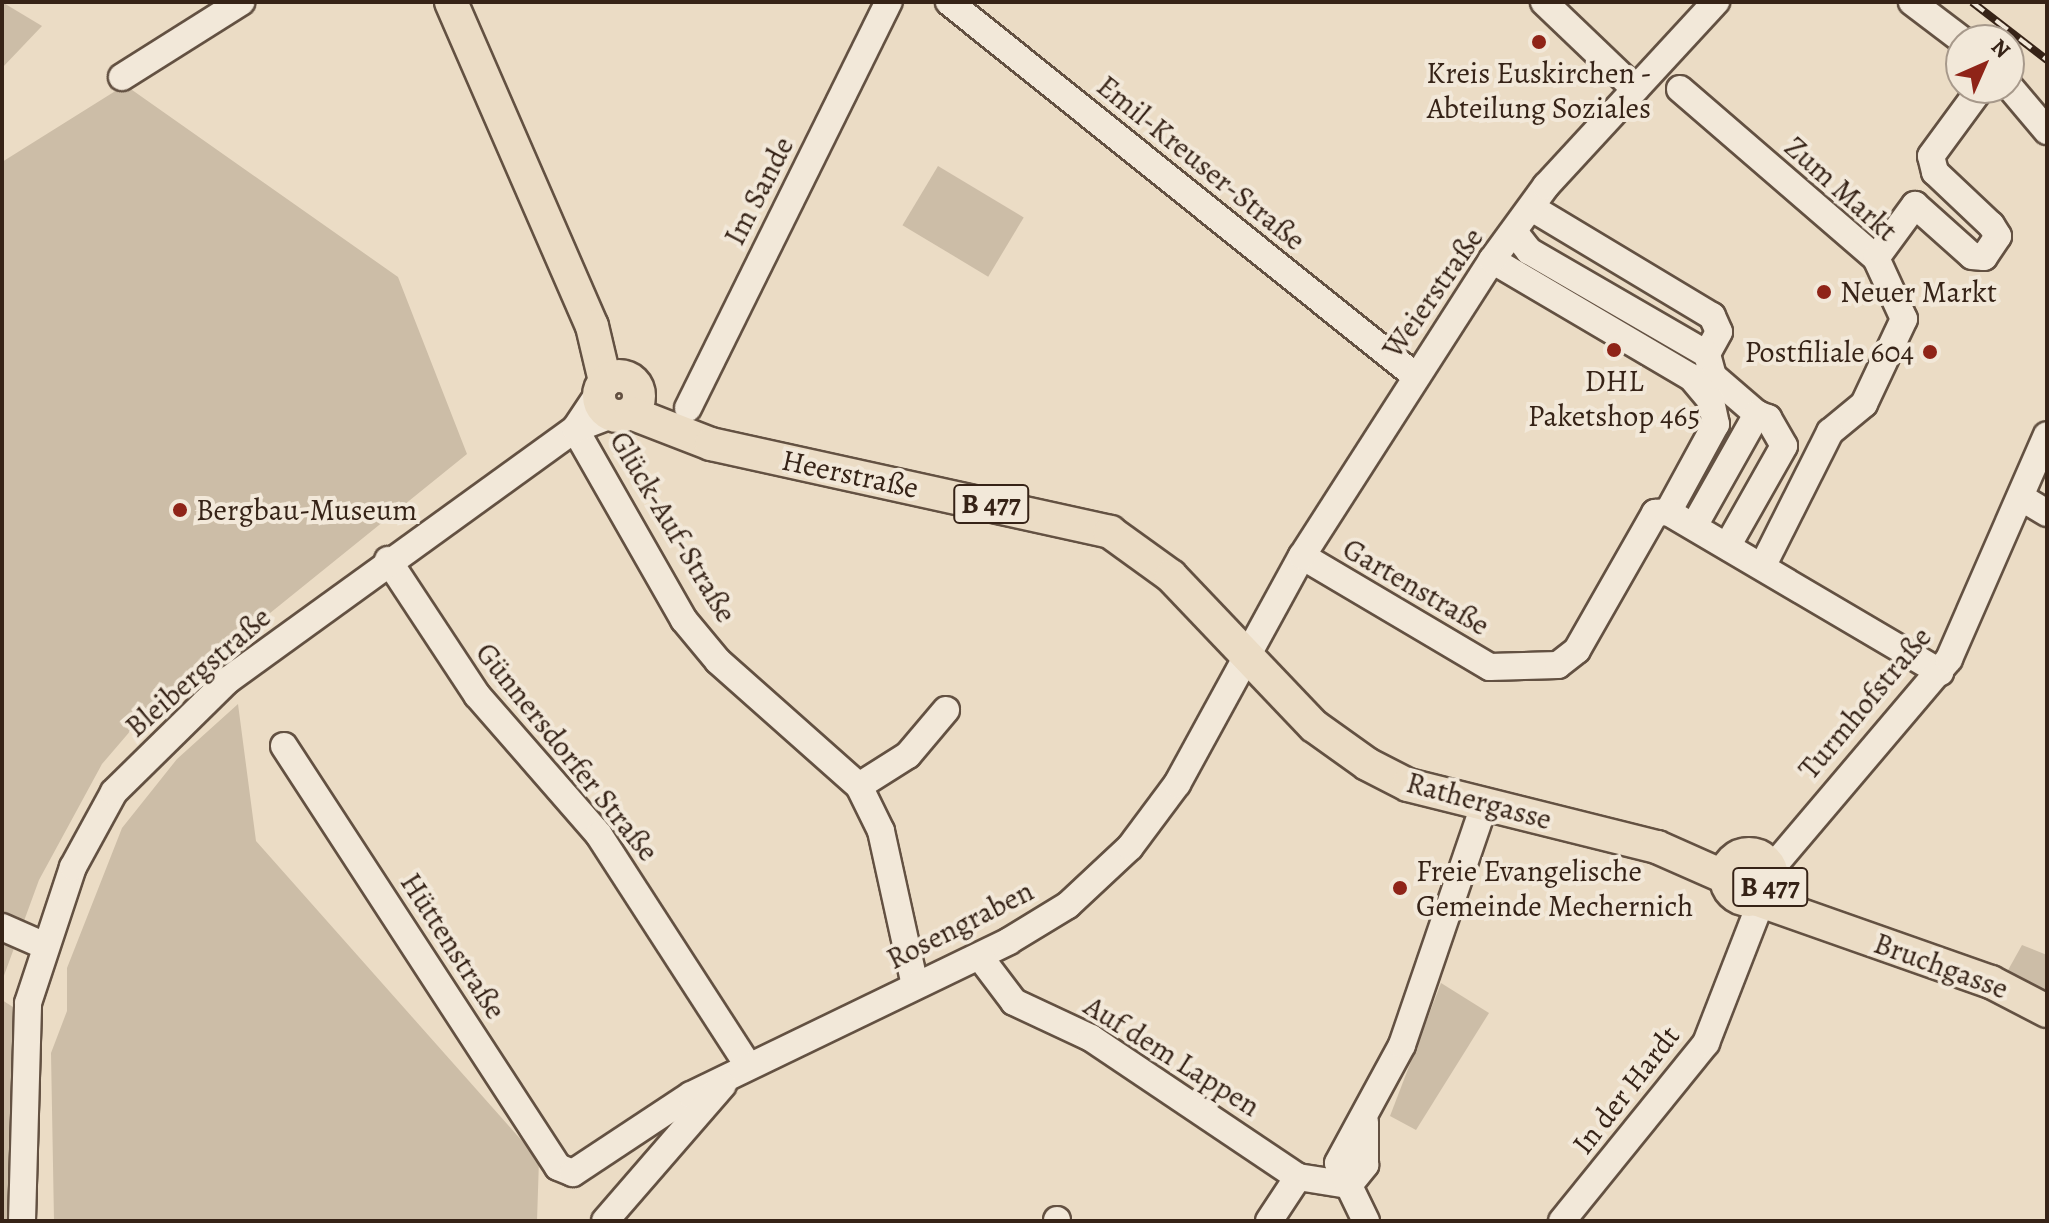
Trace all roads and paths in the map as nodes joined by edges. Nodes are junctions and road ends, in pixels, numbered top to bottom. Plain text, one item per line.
1 (241, 2) edge
2 (451, 2) edge
3 (889, 2) edge
4 (949, 2) edge
5 (1544, 2) edge
6 (1716, 2) edge
7 (1912, 2) edge
8 (207, 10) edge
9 (1945, 27) edge
10 (122, 77) dead end
11 (1635, 89) junction
12 (1680, 89) dead end
13 (1969, 104) edge
14 (2024, 104) edge
15 (2047, 131) edge
16 (1935, 172) junction
17 (1915, 205) junction
18 (1532, 208) junction
19 (1515, 233) junction
20 (1876, 258) junction
21 (1492, 260) junction
22 (1707, 354) junction
23 (1413, 374) junction
24 (619, 396) junction
25 (1757, 414) junction
26 (689, 422) junction
27 (575, 429) junction
28 (2047, 435) edge
29 (2022, 498) junction
30 (1661, 513) junction
31 (2047, 513) edge
32 (1694, 526) junction
33 (1728, 545) junction
34 (1302, 556) junction
35 (388, 560) junction
36 (1763, 565) junction
37 (1249, 656) junction
38 (1940, 672) junction
39 (946, 710) dead end
40 (284, 746) dead end
41 (859, 786) junction
42 (1484, 805) junction
43 (1764, 890) junction
44 (2, 927) edge
45 (45, 946) junction
46 (980, 957) junction
47 (915, 985) junction
48 (2047, 1011) edge
49 (740, 1070) junction
50 (573, 1173) joint
51 (1298, 1177) junction
52 (1349, 1185) junction
53 (22, 1221) edge
54 (605, 1221) edge
55 (1269, 1221) edge
56 (1366, 1221) edge
57 (1562, 1221) edge

1 - 8 street
2 - 24 main road
3 - 26 street, Im Sande
4 - 23 street, Emil-Kreuser-Straße
5 - 11 street
6 - 11 street, Weierstraße
7 - 9 street
8 - 10 street
11 - 18 street, Weierstraße
12 - 20 street, Zum Markt
13 - 16 street
14 - 15 street
16 - 17 street
16 - 17 street
17 - 20 street
18 - 19 street, Weierstraße
18 - 22 street
19 - 21 street, Weierstraße
19 - 22 street
20 - 36 street, Zum Markt
21 - 23 street, Weierstraße
21 - 30 street, Gartenstraße
22 - 25 street
23 - 34 street, Weierstraße
24 - 26 main road, Heerstraße / B 477
24 - 27 street, Bleibergstraße
25 - 32 street
25 - 33 street
26 - 37 main road, Heerstraße / B 477
27 - 35 street, Bleibergstraße
27 - 41 street, Glück-Auf-Straße
28 - 29 street, Turmhofstraße
29 - 31 street
29 - 38 street, Turmhofstraße
30 - 32 street
30 - 34 street, Gartenstraße
32 - 33 street
33 - 36 street
34 - 37 street, Weierstraße
35 - 45 street, Bleibergstraße
35 - 49 street, Günnersdorfer Straße
36 - 38 street
37 - 42 main road, Rathergasse / B 477
37 - 46 street, Rosengraben
38 - 43 street, Turmhofstraße
39 - 41 street
40 - 50 street, Hüttenstraße
41 - 47 street, Glück-Auf-Straße
42 - 43 main road, Rathergasse / B 477
42 - 52 street
43 - 48 main road, Bruchgasse / B 477
43 - 57 street, In der Hardt
44 - 45 street
45 - 53 street, Bleibergstraße
46 - 47 street, Rosengraben
46 - 51 street, Auf dem Lappen
47 - 49 street, Rosengraben
49 - 50 street, Rosengraben
49 - 54 street, Rosengraben
51 - 52 street
51 - 55 street
52 - 56 street

